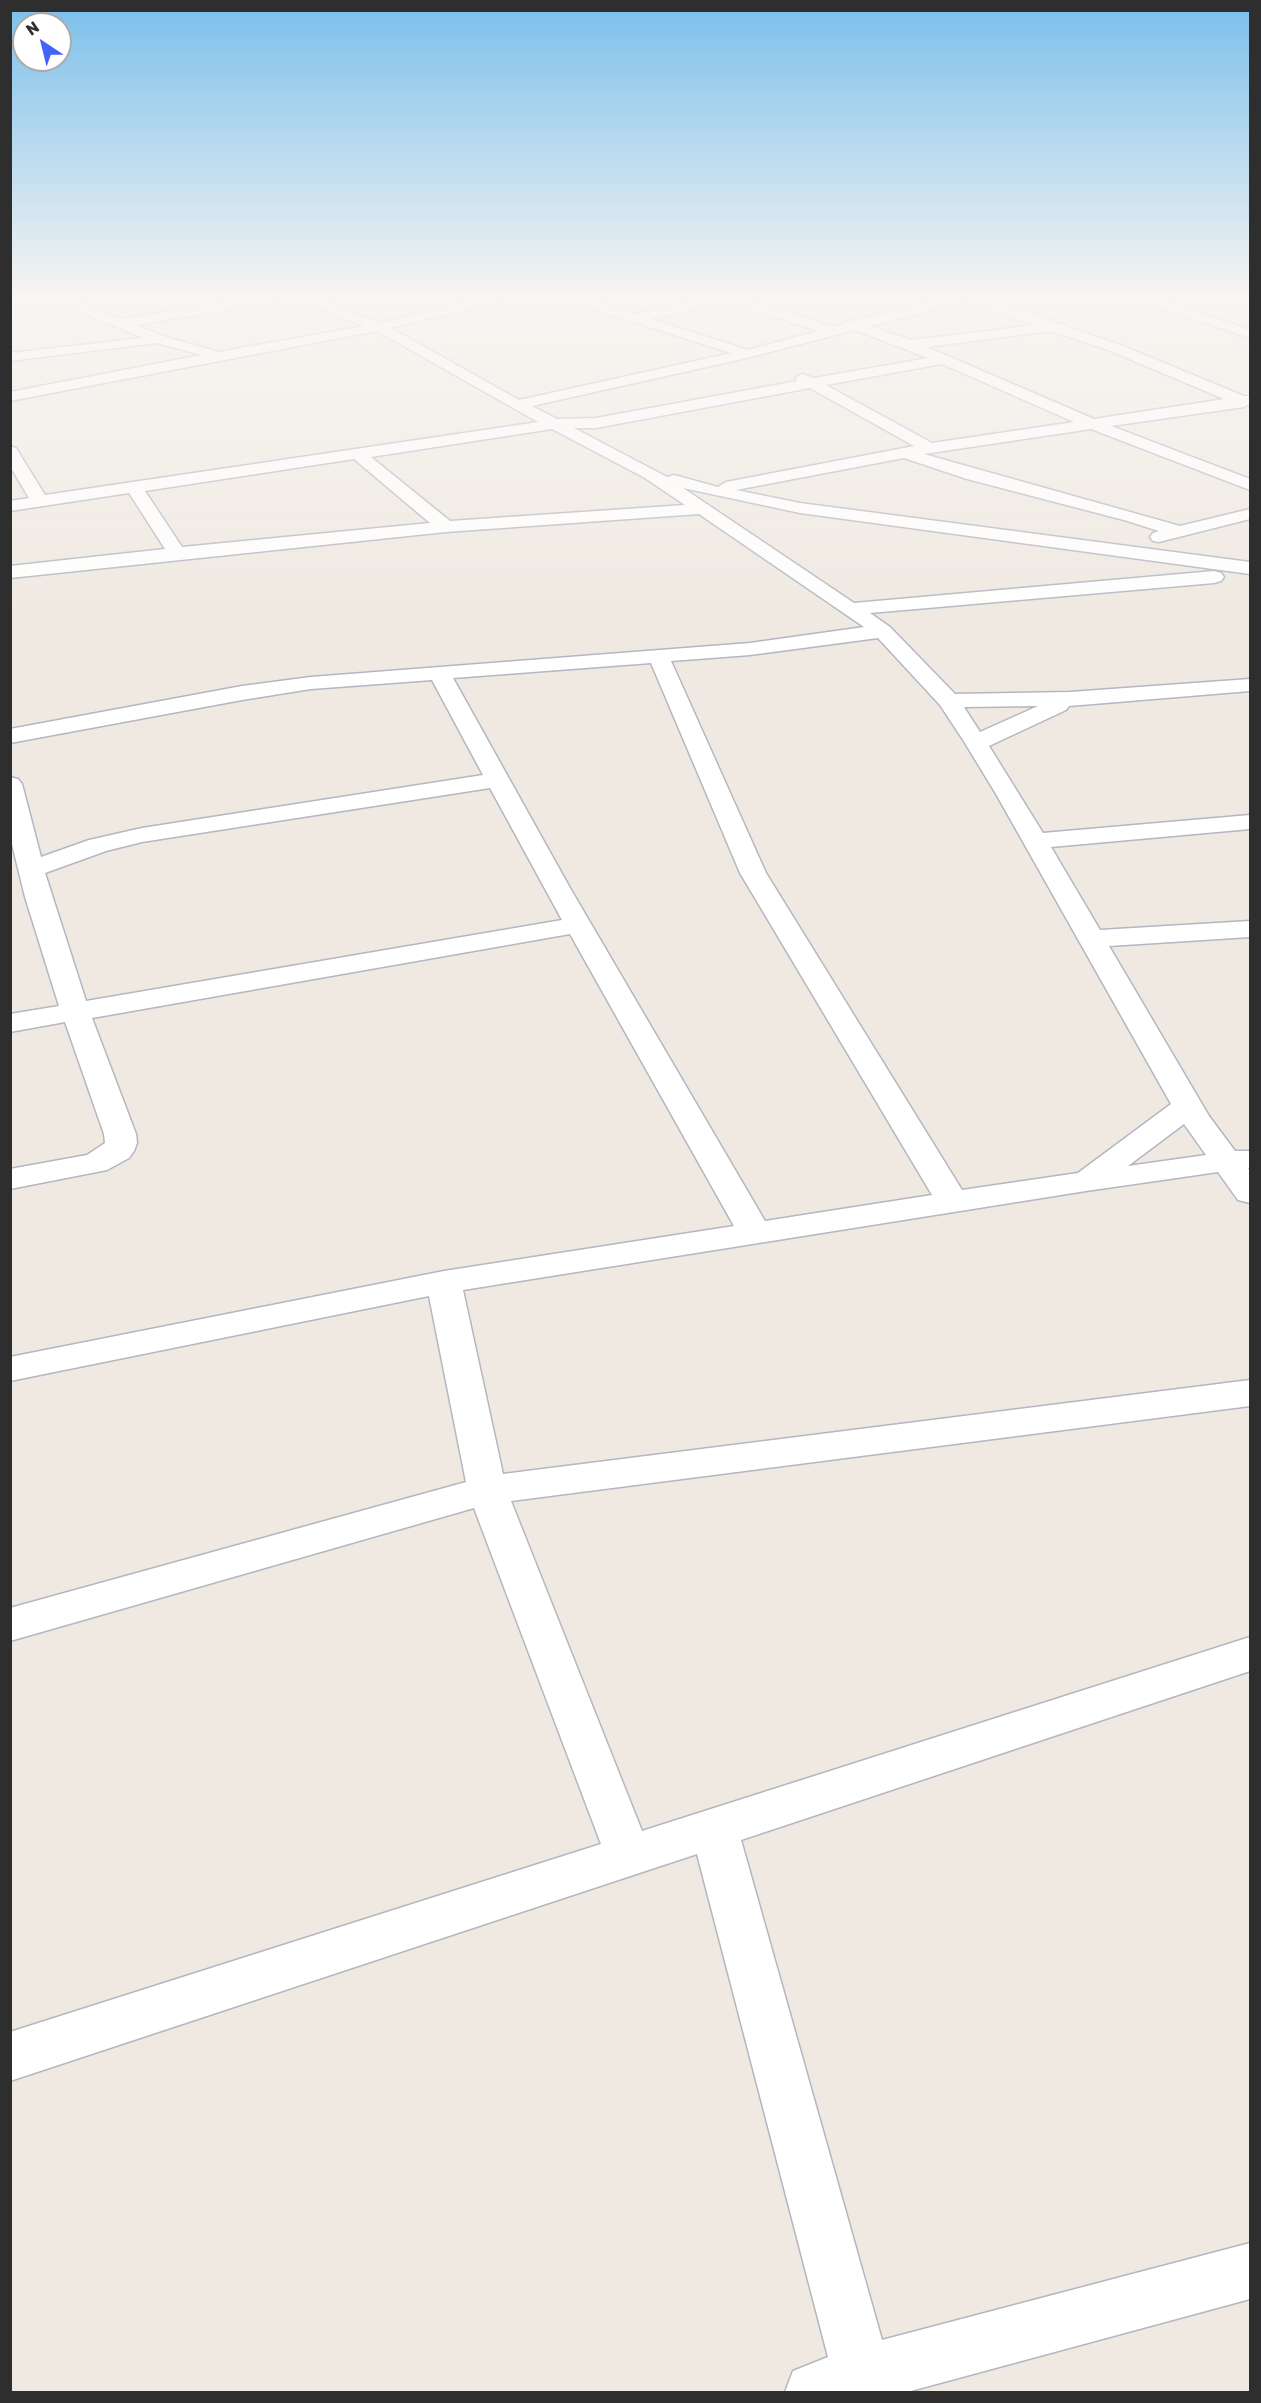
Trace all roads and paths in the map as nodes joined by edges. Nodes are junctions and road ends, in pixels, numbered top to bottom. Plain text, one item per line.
1 (517, 405) edge
2 (692, 405) edge
3 (851, 405) edge
4 (1050, 405) edge
5 (1226, 405) edge
6 (557, 424) junction
7 (1093, 424) junction
8 (930, 448) junction
9 (10, 451) edge
10 (904, 453) junction
11 (358, 454) junction
12 (1251, 485) edge
13 (134, 487) junction
14 (704, 499) junction
15 (40, 501) junction
16 (10, 506) edge
17 (1251, 514) edge
18 (446, 527) junction
19 (1179, 532) junction
20 (1111, 549) junction
21 (177, 553) junction
22 (1251, 568) edge
23 (10, 572) edge
24 (1251, 573) edge
25 (851, 609) junction
26 (883, 631) junction
27 (658, 656) junction
28 (440, 673) junction
29 (1251, 685) edge
30 (1070, 699) junction
31 (949, 701) junction
32 (10, 736) edge
33 (976, 743) junction
34 (497, 780) junction
35 (10, 784) edge
36 (1251, 822) edge
37 (1035, 841) junction
38 (31, 869) junction
39 (24, 899) edge
40 (578, 925) junction
41 (1251, 929) edge
42 (1091, 939) junction
43 (75, 1011) junction
44 (10, 1023) edge
45 (1188, 1106) junction
46 (1239, 1160) edge
47 (10, 1179) edge
48 (1086, 1181) junction
49 (1251, 1193) edge
50 (953, 1202) junction
51 (755, 1233) junction
52 (444, 1282) junction
53 (10, 1369) edge
54 (1251, 1393) edge
55 (487, 1490) junction
56 (10, 1625) edge
57 (1251, 1654) edge
58 (714, 1828) junction
59 (628, 1854) junction
60 (10, 2057) edge
61 (1251, 2271) edge
62 (848, 2387) edge

1 - 6 street
2 - 6 street
3 - 8 street
4 - 7 street
5 - 7 street
6 - 11 street
6 - 14 street
7 - 8 street
7 - 12 street
8 - 10 street
9 - 15 street
10 - 14 street
10 - 19 street
11 - 13 street
11 - 18 street
13 - 15 street
13 - 21 street
14 - 18 street
14 - 20 street
14 - 25 street
15 - 16 street
17 - 19 street
18 - 21 street
19 - 20 street
20 - 22 street
21 - 23 street
24 - 25 street
25 - 26 street
26 - 27 street
26 - 31 street
27 - 28 street
27 - 50 street
28 - 32 street
28 - 34 street
29 - 30 street
30 - 31 street
30 - 33 street
31 - 33 street
33 - 37 street
34 - 38 street
34 - 40 street
35 - 38 street
36 - 37 street
37 - 42 street
38 - 39 street
39 - 43 street
40 - 43 street
40 - 51 street
41 - 42 street
42 - 45 street
43 - 44 street
43 - 47 street
45 - 46 street
45 - 48 street
46 - 48 street
46 - 49 street
48 - 50 street
50 - 51 street
51 - 52 street
52 - 53 street
52 - 55 street
54 - 55 street
55 - 56 street
55 - 59 street
57 - 58 street
58 - 59 street
58 - 62 street
59 - 60 street
61 - 62 street

